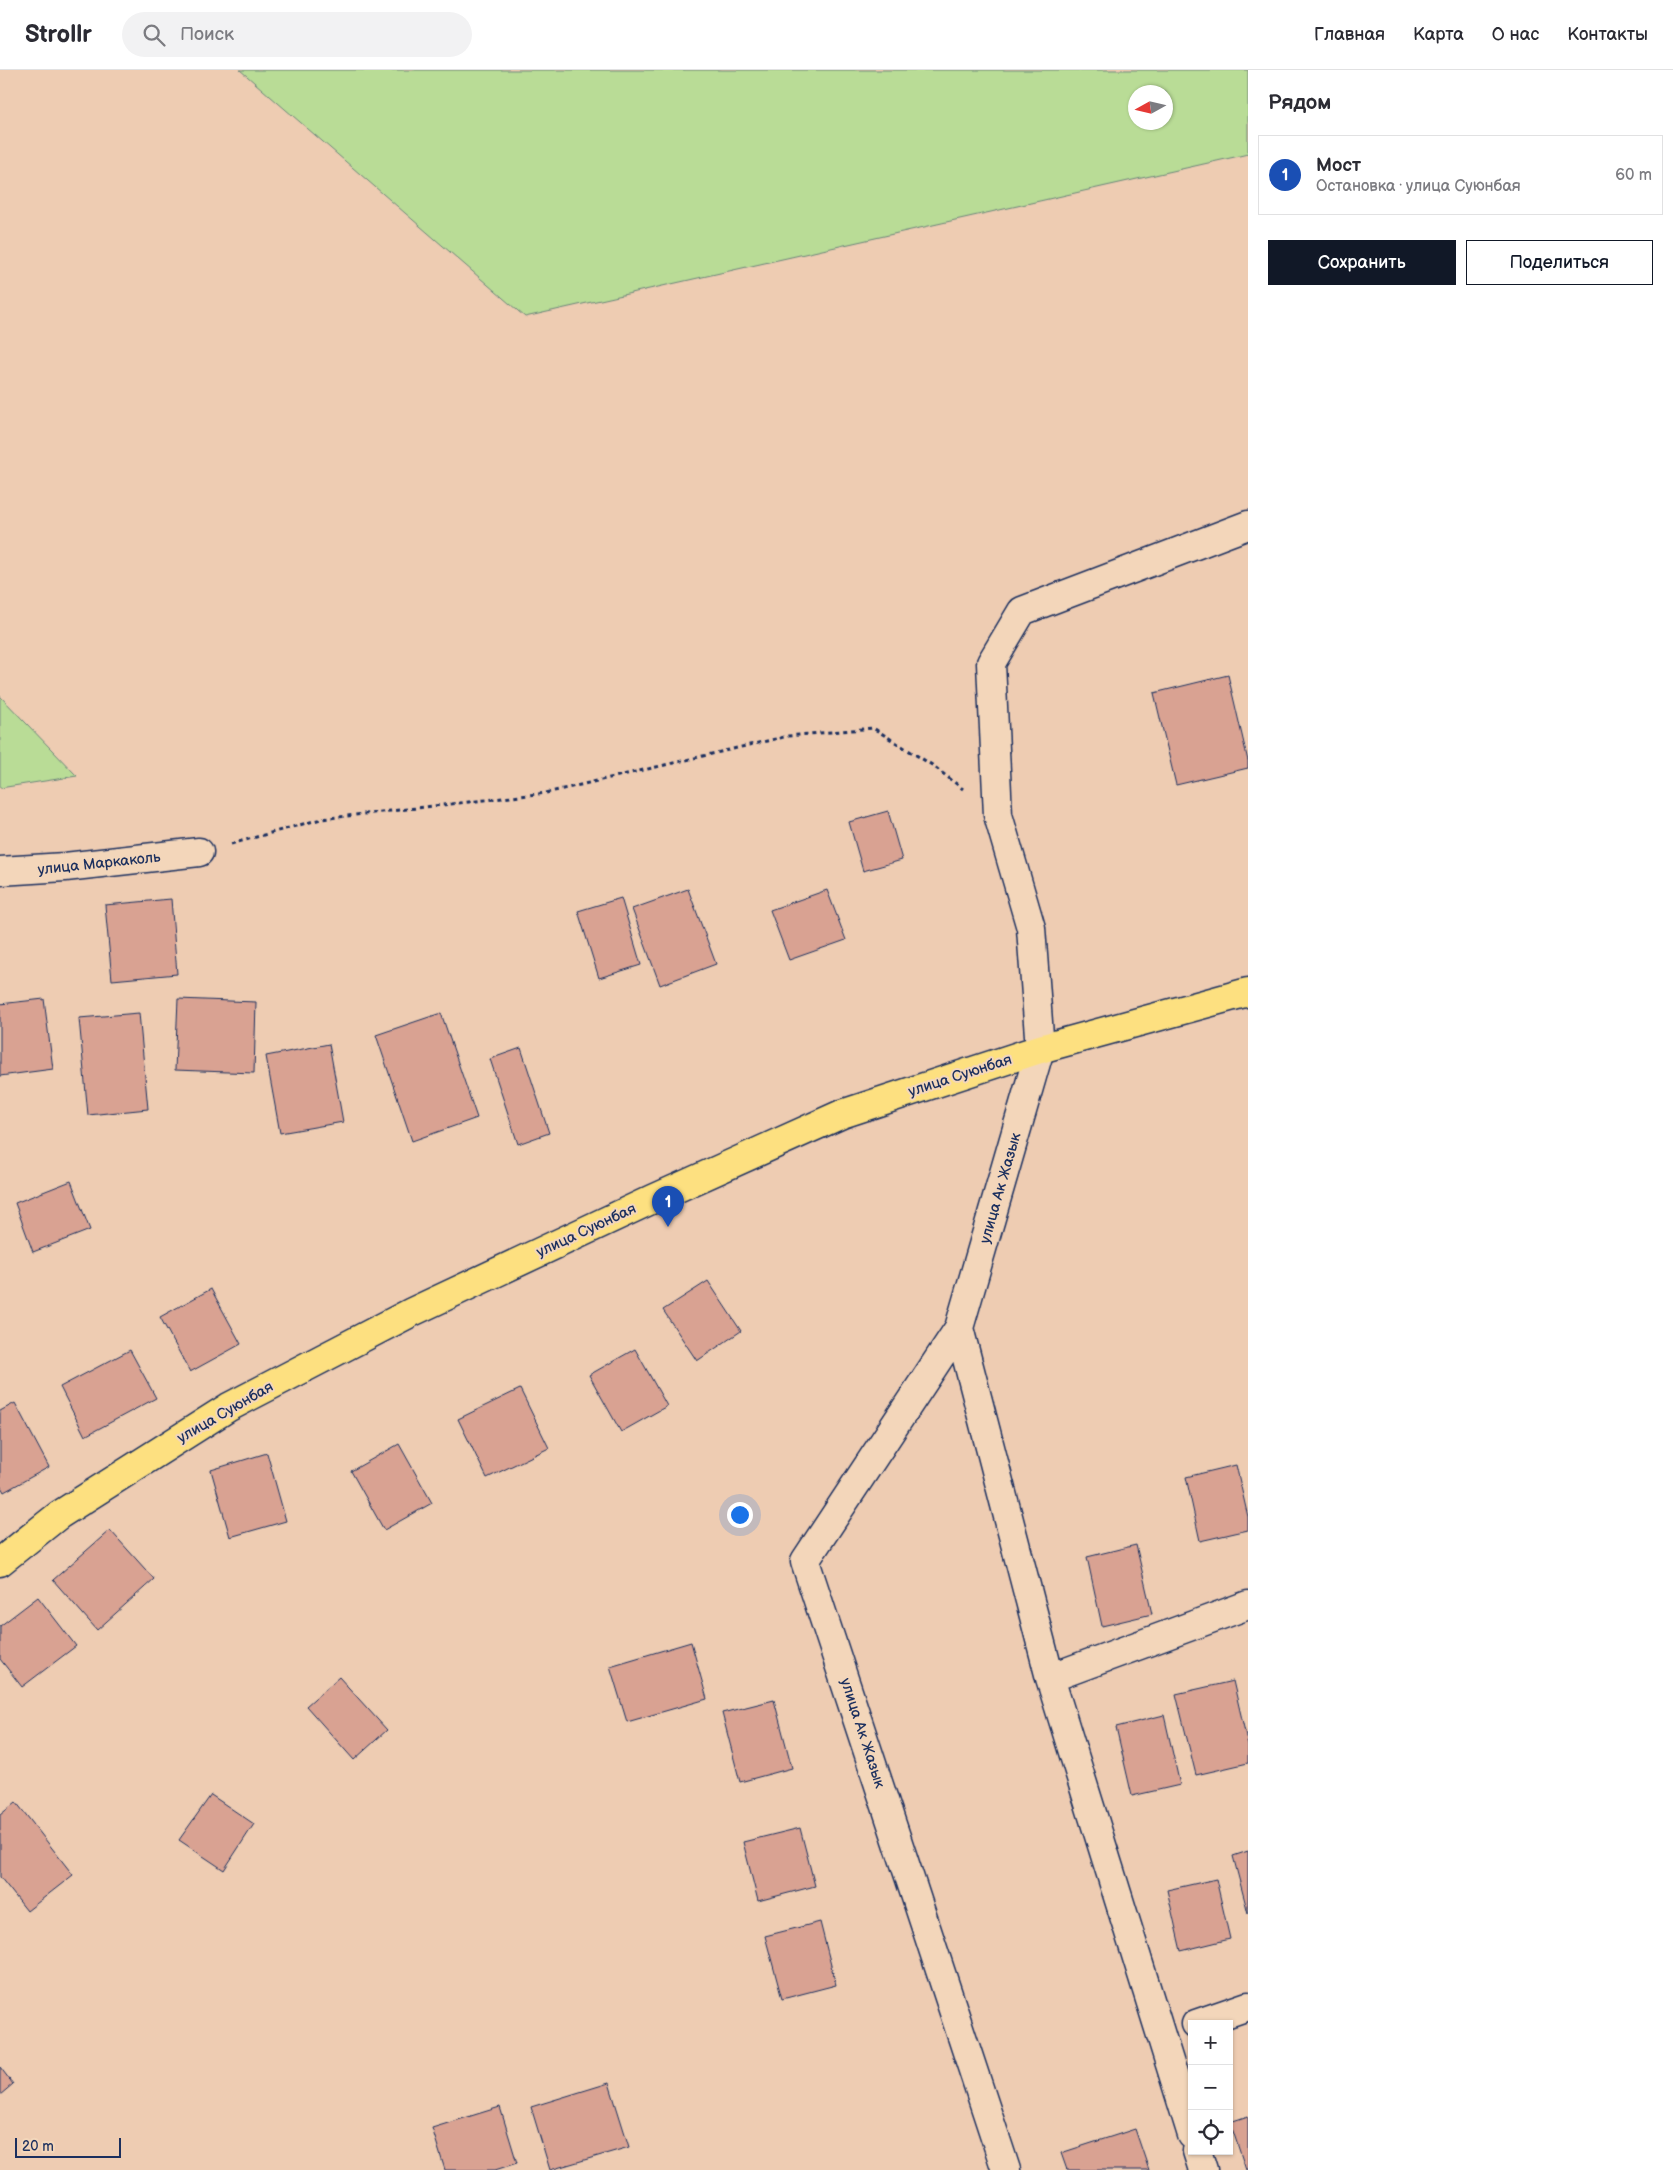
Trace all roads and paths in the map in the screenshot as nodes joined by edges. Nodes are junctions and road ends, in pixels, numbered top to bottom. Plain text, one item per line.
1 (1248, 525) edge
2 (998, 815) junction
3 (199, 852) joint
4 (0, 871) edge
5 (1248, 992) edge
6 (1040, 1049) junction
7 (959, 1328) junction
8 (0, 1562) edge
9 (1248, 1605) edge
10 (1050, 1678) junction
11 (1248, 2006) edge
12 (1208, 2020) edge
13 (1188, 2026) edge
14 (1160, 2036) junction
15 (1188, 2123) edge
16 (1198, 2155) edge
17 (1006, 2170) edge
18 (1203, 2170) edge

1 - 2 street
2 - 3 path
2 - 6 street
3 - 4 street, улица Маркаколь
5 - 6 main road, улица Суюнбая
6 - 7 street, улица Ак Жазык
6 - 8 main road, улица Суюнбая
7 - 10 street
7 - 17 street, улица Ак Жазык
9 - 10 street
10 - 14 street
11 - 12 street
13 - 14 street
14 - 15 street
16 - 18 street

